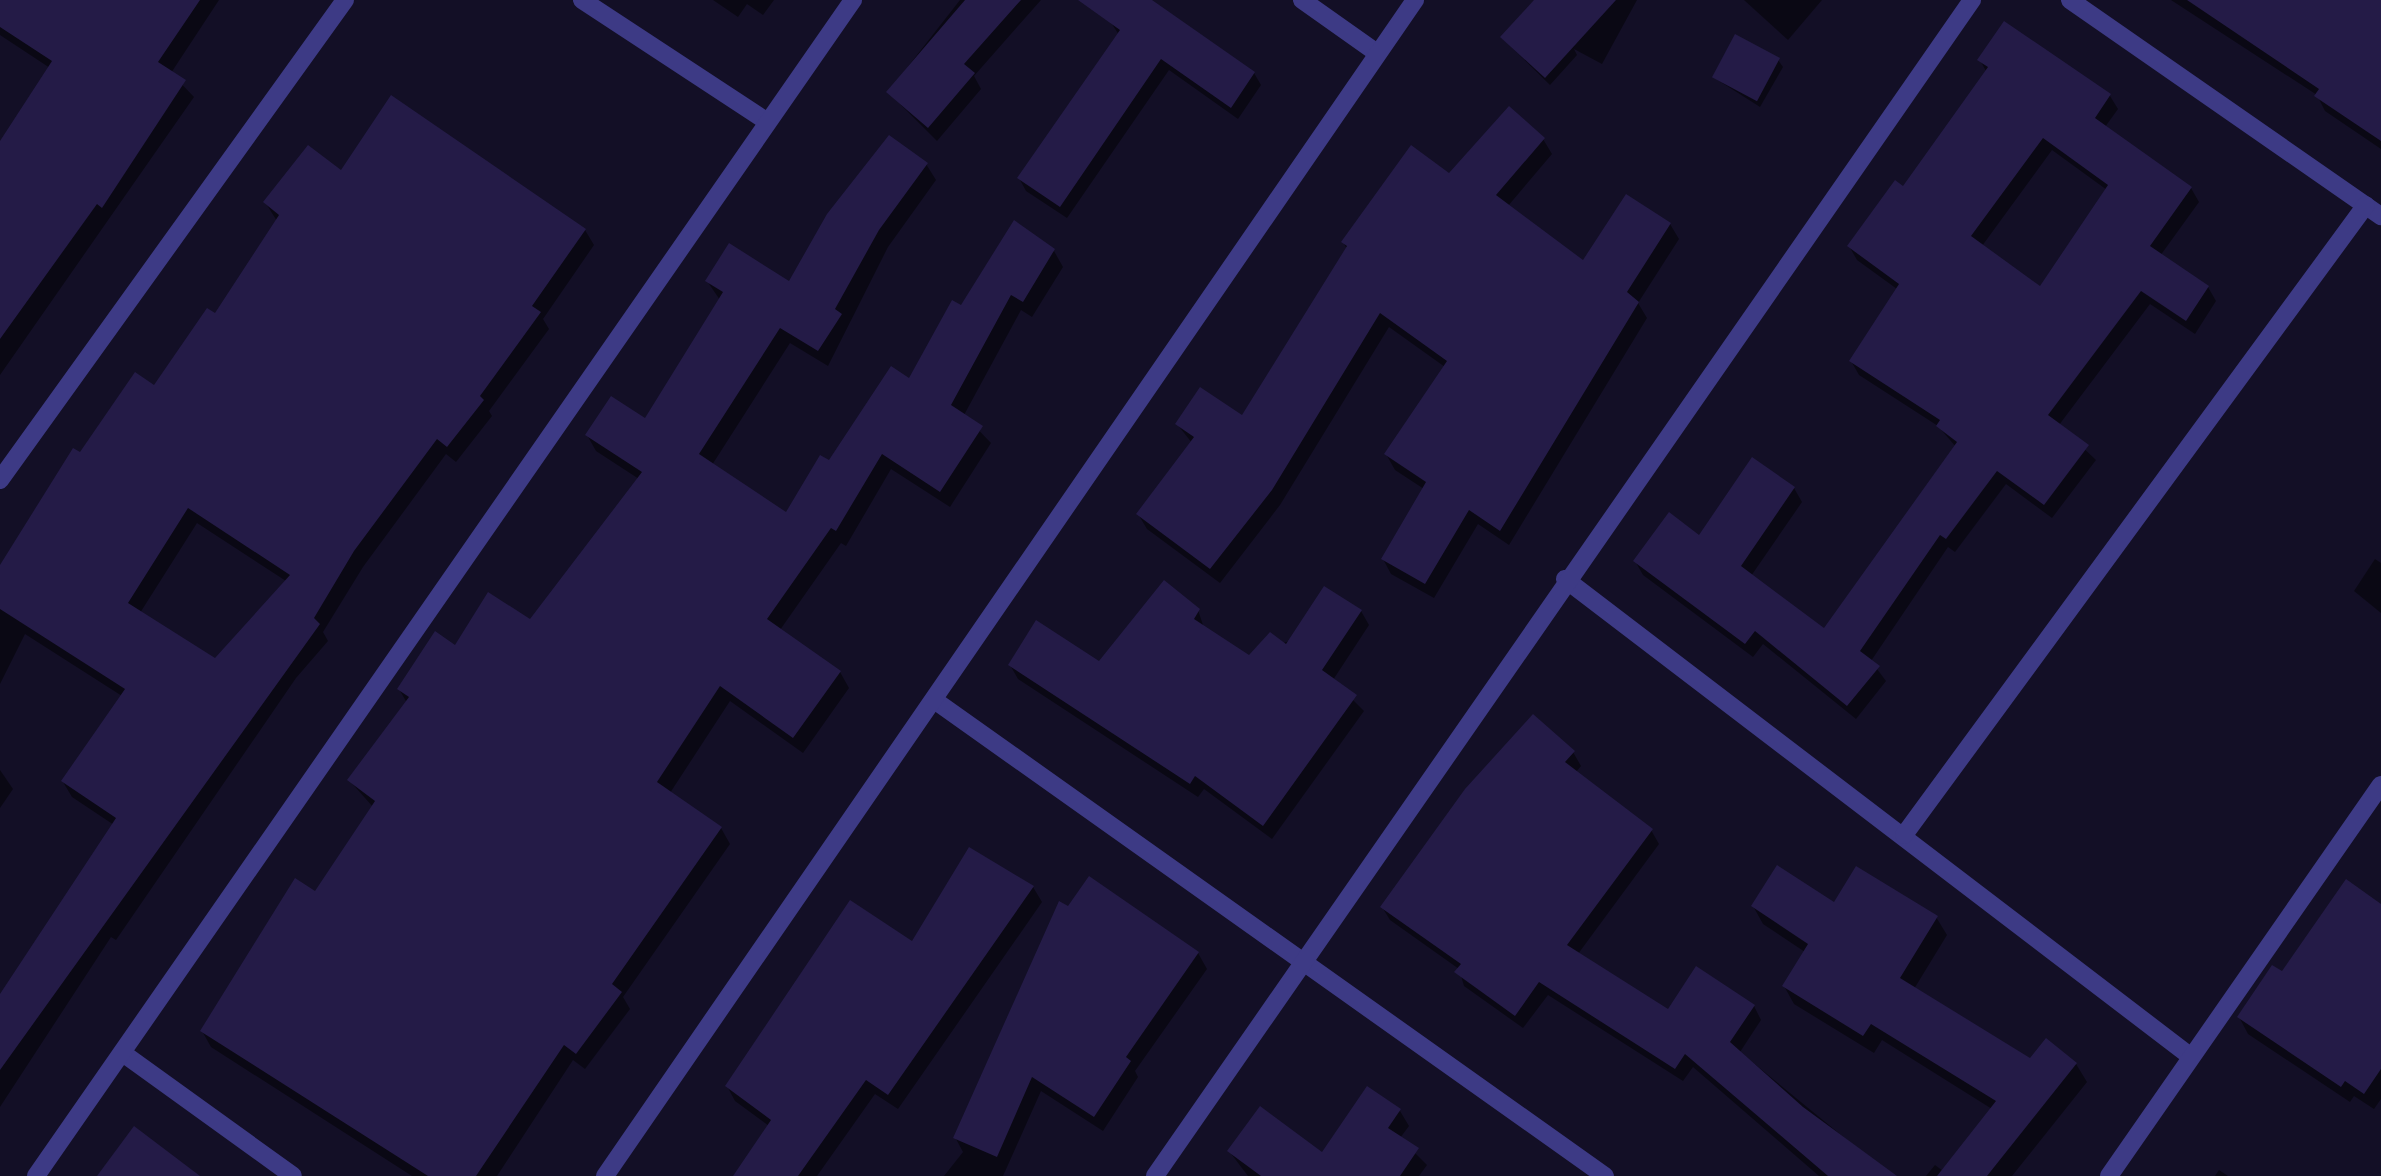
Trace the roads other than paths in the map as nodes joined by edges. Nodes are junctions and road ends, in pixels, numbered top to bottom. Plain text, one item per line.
1 (345, 0) edge
2 (582, 0) edge
3 (853, 0) edge
4 (1302, 0) edge
5 (1415, 0) edge
6 (1972, 0) edge
7 (2070, 0) edge
8 (1377, 53) junction
9 (766, 121) junction
10 (2366, 205) junction
11 (2381, 216) edge
12 (0, 480) edge
13 (1565, 579) junction
14 (937, 702) junction
15 (2381, 785) edge
16 (1905, 835) junction
17 (1301, 959) junction
18 (124, 1055) junction
19 (2190, 1056) junction
20 (36, 1176) edge
21 (293, 1176) edge
22 (605, 1176) edge
23 (1155, 1176) edge
24 (1605, 1176) edge
25 (2109, 1176) edge

1 - 12 street
2 - 9 street
3 - 9 street
4 - 8 street
5 - 8 street
6 - 13 street
7 - 10 street
8 - 14 street
9 - 18 street
10 - 11 street
10 - 16 street
13 - 16 street
13 - 17 street
14 - 17 street
14 - 22 street
15 - 19 street
16 - 19 street
17 - 23 street
17 - 24 street
18 - 20 street
18 - 21 street
19 - 25 street

